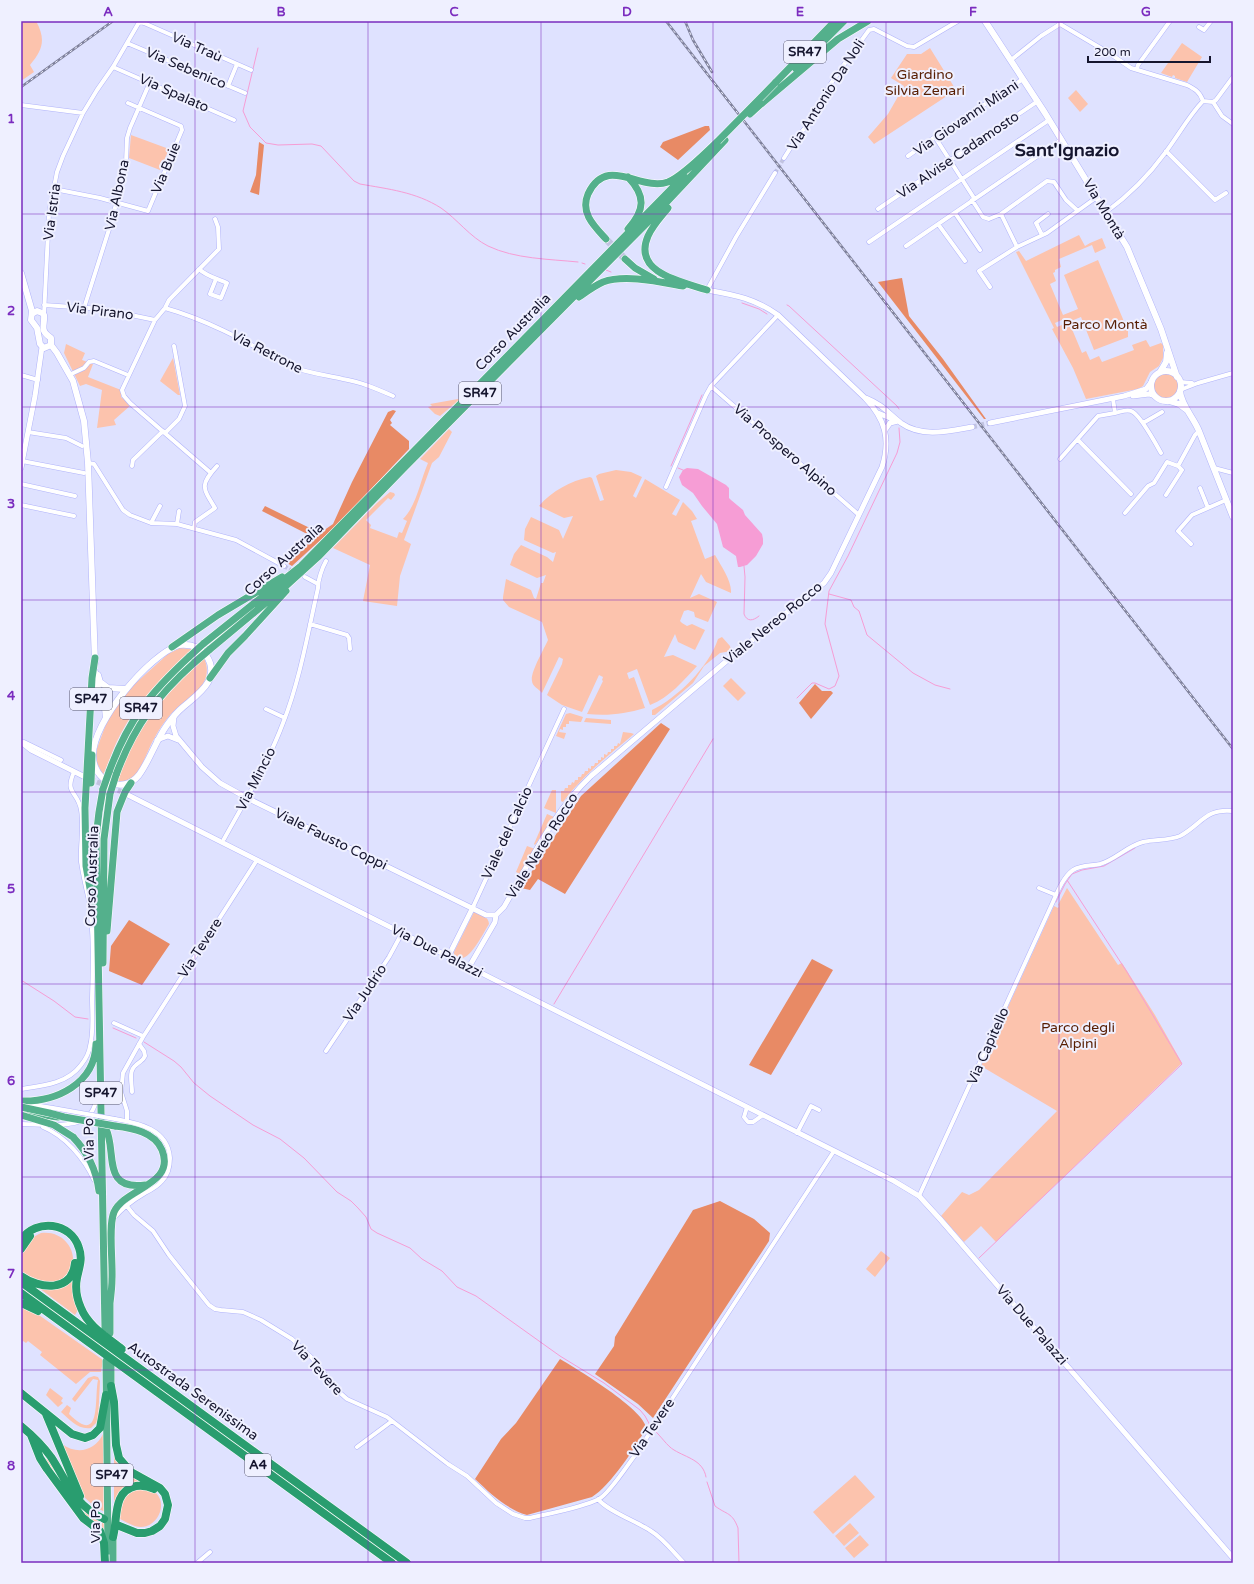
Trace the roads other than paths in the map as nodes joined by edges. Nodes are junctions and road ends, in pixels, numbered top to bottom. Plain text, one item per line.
1 (835, 21) edge
2 (844, 21) edge
3 (868, 21) edge
4 (958, 21) edge
5 (985, 21) edge
6 (1170, 21) edge
7 (1211, 21) edge
8 (144, 23) joint
9 (1059, 23) edge
10 (1199, 27) dead end
11 (127, 43) junction
12 (1011, 60) junction
13 (237, 64) junction
14 (113, 67) junction
15 (1137, 69) junction
16 (251, 70) dead end
17 (1233, 77) edge
18 (1023, 79) junction
19 (150, 82) junction
20 (228, 86) junction
21 (245, 93) dead end
22 (1038, 101) junction
23 (1203, 101) junction
24 (1213, 102) junction
25 (128, 103) dead end
26 (761, 104) junction
27 (21, 105) edge
28 (139, 108) junction
29 (83, 113) junction
30 (234, 120) dead end
31 (1049, 120) junction
32 (1233, 124) edge
33 (935, 137) junction
34 (1061, 140) junction
35 (721, 141) junction
36 (1166, 151) junction
37 (908, 156) dead end
38 (784, 158) tunnel mouth
39 (950, 160) junction
40 (696, 171) junction
41 (775, 173) tunnel mouth
42 (628, 177) junction
43 (962, 179) junction
44 (54, 189) junction
45 (1226, 193) dead end
46 (1097, 197) junction
47 (973, 199) junction
48 (117, 202) junction
49 (878, 209) dead end
50 (1077, 210) junction
51 (1106, 212) junction
52 (955, 213) junction
53 (1001, 214) junction
54 (1048, 214) dead end
55 (215, 219) dead end
56 (938, 224) junction
57 (1042, 235) junction
58 (606, 239) tunnel mouth
59 (869, 242) dead end
60 (906, 246) dead end
61 (1017, 247) junction
62 (980, 250) dead end
63 (625, 259) tunnel mouth
64 (964, 262) dead end
65 (199, 269) junction
66 (21, 273) edge
67 (216, 278) junction
68 (580, 282) junction
69 (660, 282) junction
70 (990, 287) dead end
71 (707, 290) junction
72 (44, 305) junction
73 (84, 308) junction
74 (165, 308) junction
75 (32, 314) junction
76 (556, 314) junction
77 (778, 315) junction
78 (43, 319) junction
79 (155, 320) junction
80 (35, 324) junction
81 (48, 336) junction
82 (40, 340) junction
83 (51, 346) junction
84 (174, 346) dead end
85 (1166, 346) junction
86 (42, 347) junction
87 (1160, 372) junction
88 (1233, 373) edge
89 (21, 375) edge
90 (69, 375) junction
91 (128, 375) junction
92 (38, 380) junction
93 (1179, 380) junction
94 (1152, 381) junction
95 (1198, 383) junction
96 (711, 386) junction
97 (1180, 390) junction
98 (393, 396) dead end
99 (1124, 396) junction
100 (1155, 396) junction
101 (865, 398) junction
102 (1113, 399) junction
103 (1169, 401) junction
104 (887, 410) junction
105 (1162, 412) dead end
106 (878, 413) junction
107 (1115, 413) junction
108 (1193, 418) junction
109 (899, 422) junction
110 (990, 423) tunnel mouth
111 (1143, 423) junction
112 (972, 427) tunnel mouth
113 (885, 430) junction
114 (1200, 431) junction
115 (28, 432) junction
116 (164, 432) junction
117 (1078, 440) junction
118 (82, 446) dead end
119 (1161, 453) dead end
120 (1060, 459) dead end
121 (22, 461) junction
122 (88, 463) junction
123 (132, 466) dead end
124 (218, 466) dead end
125 (1178, 466) junction
126 (21, 468) edge
127 (1214, 468) junction
128 (84, 473) dead end
129 (211, 473) junction
130 (1233, 473) edge
131 (21, 484) edge
132 (666, 487) dead end
133 (1200, 488) dead end
134 (1131, 494) dead end
135 (1166, 494) dead end
136 (75, 496) dead end
137 (1226, 500) junction
138 (21, 505) edge
139 (160, 506) dead end
140 (1208, 508) junction
141 (179, 511) dead end
142 (1125, 513) dead end
143 (859, 515) junction
144 (74, 516) dead end
145 (1233, 518) edge
146 (151, 522) junction
147 (177, 524) junction
148 (194, 528) junction
149 (1191, 544) dead end
150 (315, 551) junction
151 (326, 561) dead end
152 (284, 566) tunnel mouth
153 (304, 575) junction
154 (318, 584) junction
155 (310, 624) junction
156 (172, 647) junction
157 (350, 649) dead end
158 (95, 658) junction
159 (210, 678) junction
160 (125, 689) junction
161 (266, 709) dead end
162 (564, 709) dead end
163 (176, 713) junction
164 (106, 718) junction
165 (285, 718) junction
166 (157, 740) junction
167 (180, 742) junction
168 (21, 743) edge
169 (92, 755) junction
170 (61, 760) dead end
171 (74, 772) junction
172 (108, 772) joint
173 (116, 775) joint
174 (83, 776) tunnel mouth
175 (131, 783) junction
176 (128, 795) tunnel mouth
177 (247, 798) junction
178 (1233, 811) edge
179 (87, 839) junction
180 (224, 839) dead end
181 (257, 860) junction
182 (1039, 888) dead end
183 (1056, 895) junction
184 (473, 907) junction
185 (496, 915) junction
186 (402, 933) junction
187 (98, 950) junction
188 (448, 957) junction
189 (469, 967) junction
190 (103, 969) junction
191 (99, 995) junction
192 (114, 1023) dead end
193 (143, 1036) junction
194 (139, 1044) junction
195 (326, 1052) dead end
196 (101, 1072) junction
197 (21, 1089) edge
198 (132, 1092) dead end
199 (21, 1102) edge
200 (747, 1107) junction
201 (21, 1108) edge
202 (819, 1110) dead end
203 (21, 1114) edge
204 (106, 1115) dead end
205 (762, 1115) junction
206 (64, 1118) junction
207 (127, 1121) junction
208 (115, 1122) junction
209 (21, 1124) edge
210 (39, 1125) junction
211 (797, 1133) junction
212 (834, 1151) junction
213 (148, 1185) junction
214 (99, 1191) junction
215 (919, 1196) junction
216 (126, 1205) junction
217 (112, 1222) junction
218 (104, 1237) junction
219 (21, 1240) edge
220 (21, 1249) edge
221 (21, 1276) edge
222 (21, 1282) edge
223 (21, 1293) edge
224 (21, 1303) edge
225 (110, 1303) junction
226 (71, 1330) junction
227 (111, 1386) junction
228 (21, 1393) edge
229 (106, 1395) junction
230 (196, 1409) junction
231 (45, 1412) junction
232 (392, 1421) junction
233 (21, 1426) edge
234 (31, 1435) junction
235 (357, 1447) dead end
236 (598, 1499) junction
237 (113, 1538) junction
238 (210, 1552) dead end
239 (1233, 1558) edge
240 (106, 1563) edge
241 (113, 1563) edge
242 (197, 1563) edge
243 (392, 1563) edge
244 (407, 1563) edge
245 (684, 1563) edge

1 - 35 highway, Corso Australia / SR47, bridge
2 - 26 highway, Corso Australia / SR47
3 - 26 highway
4 - 38 street, Via Antonio Da Noli
5 - 12 main road, Via Montà
6 - 15 street
7 - 10 street
8 - 11 street, Via Istria
8 - 13 street, Via Traù
9 - 12 street
9 - 15 street
11 - 14 street, Via Istria
11 - 20 street, Via Sebenico
12 - 18 main road, Via Montà
13 - 16 street, Via Traù
13 - 20 street
14 - 19 street, Via Spalato
14 - 29 street, Via Istria
15 - 23 street
17 - 24 street
18 - 22 main road, Via Montà
18 - 33 street, Via Giovanni Miani
19 - 28 street, Via Albona
19 - 30 street, Via Spalato
20 - 21 street, Via Sebenico
22 - 31 main road, Via Montà
22 - 39 street, Via Alvise Cadamosto
23 - 24 street
23 - 36 street
24 - 32 street
25 - 28 street, Via Buie
26 - 35 highway, Corso Australia / SR47, bridge
27 - 29 street
28 - 48 street, Via Albona
28 - 48 street, Via Buie
29 - 44 street, Via Istria
31 - 34 main road, Via Montà
31 - 43 street
33 - 37 street, Via Giovanni Miani
33 - 39 street
34 - 46 main road, Via Montà
34 - 47 street
35 - 40 highway, Corso Australia / SR47
35 - 42 highway
35 - 68 highway, Corso Australia / SR47
36 - 45 street
36 - 51 street
39 - 43 street
39 - 49 street, Via Alvise Cadamosto
40 - 71 highway
40 - 76 highway, Corso Australia / SR47
41 - 71 street
42 - 58 highway
42 - 68 highway
43 - 47 street
43 - 59 street
44 - 48 street
44 - 72 street, Via Istria
46 - 50 street
46 - 51 main road, Via Montà
47 - 52 street
47 - 53 street
48 - 73 street, Via Albona
50 - 53 street
50 - 57 street
51 - 85 main road, Via Montà
52 - 56 street
52 - 62 street
53 - 61 street
54 - 57 street
55 - 65 street
56 - 60 street
56 - 64 street
57 - 61 street
61 - 70 street
63 - 69 highway
65 - 67 street
65 - 74 street
66 - 75 main road
67 - 67 street
68 - 150 highway, Corso Australia / SR47
69 - 71 highway
69 - 76 highway
71 - 77 street, Viale Nereo Rocco
72 - 73 street, Via Pirano
72 - 78 street, Via Istria
73 - 79 street, Via Pirano
74 - 79 street
74 - 98 street, Via Retrone
75 - 78 main road
75 - 80 main road
76 - 153 highway, Corso Australia / SR47
77 - 96 street
77 - 101 street, Viale Nereo Rocco
78 - 80 main road
78 - 81 main road
79 - 91 street
80 - 82 main road
81 - 82 main road
81 - 83 main road
82 - 86 main road
83 - 86 main road
83 - 90 main road
84 - 116 street
85 - 87 main road, Via Montà
85 - 93 main road, Via Montà
86 - 92 street
87 - 93 main road
87 - 94 main road, Via Montà
88 - 95 street
89 - 92 street
90 - 91 street
90 - 122 main road
91 - 116 street
92 - 115 street
93 - 95 street
93 - 97 main road, Via Montà
94 - 99 street
94 - 100 main road
95 - 97 street
96 - 132 street
96 - 143 street, Via Prospero Alpino
97 - 103 main road
97 - 108 main road, Via Montà
99 - 100 street
99 - 102 street
100 - 103 main road, Via Montà
101 - 104 street
101 - 106 street, Viale Nereo Rocco
102 - 107 street
102 - 110 street
103 - 108 main road, Via Montà
104 - 106 street
104 - 109 street
105 - 111 street
106 - 109 street
106 - 113 street, Viale Nereo Rocco
107 - 111 street
107 - 117 street
108 - 114 main road, Via Montà
109 - 112 street
109 - 113 street
111 - 119 street
113 - 143 street, Viale Nereo Rocco
114 - 125 street
114 - 127 main road, Via Montà
115 - 118 street
115 - 121 street
116 - 123 street
116 - 129 street
117 - 120 street
117 - 134 street
121 - 126 street
121 - 128 street
122 - 146 street
122 - 158 main road
124 - 129 street
125 - 135 street
125 - 142 street
127 - 130 street
127 - 137 main road, Via Montà
129 - 148 street
131 - 136 street
133 - 140 street
137 - 140 street
137 - 145 main road, Via Montà
138 - 144 street
139 - 146 street
140 - 149 street
141 - 147 street
143 - 185 street, Viale Nereo Rocco
146 - 147 street
147 - 148 street
148 - 152 street
150 - 156 highway, SR47
150 - 172 highway, Corso Australia / SR47, bridge
151 - 154 street, Via Mincio
153 - 154 street
153 - 159 highway, SR47
153 - 173 highway, Corso Australia / SR47, bridge
154 - 155 street, Via Mincio
155 - 157 street
155 - 165 street, Via Mincio
156 - 159 main road
156 - 160 main road, SR47
158 - 160 main road
158 - 164 main road
158 - 179 highway, SP47
159 - 163 main road, SR47
160 - 164 main road, SR47
161 - 165 street
162 - 184 street, Viale del Calcio
163 - 166 main road, SR47
163 - 167 street, Viale Fausto Coppi
164 - 169 main road, SR47
165 - 177 street, Via Mincio
166 - 167 street
166 - 175 main road, SR47
167 - 177 street, Viale Fausto Coppi
168 - 170 street
168 - 171 street
169 - 175 main road
169 - 179 highway, SP47
171 - 174 street
171 - 197 street
172 - 187 highway, Corso Australia / SP47, bridge
173 - 190 highway, Corso Australia / SP47, bridge
175 - 190 highway, SP47
176 - 181 street, Via Due Palazzi
177 - 180 street, Via Mincio
177 - 184 street, Viale Fausto Coppi
178 - 183 street, Via Capitello
179 - 187 highway, SP47
181 - 186 street, Via Due Palazzi
181 - 193 street, Via Tevere
182 - 183 street
183 - 215 street, Via Capitello
184 - 185 street, Viale Fausto Coppi
184 - 188 street, Viale del Calcio
185 - 189 street, Viale Nereo Rocco
186 - 188 street, Via Due Palazzi
186 - 195 street, Via Judrio
187 - 191 highway, Via Po / SP47
188 - 189 street, Via Due Palazzi
189 - 200 street, Via Due Palazzi
190 - 204 highway, Via Po / SP47
191 - 196 highway, Via Po / SP47
191 - 199 highway
192 - 193 street
193 - 194 street, Via Tevere
194 - 198 street
194 - 207 street, Via Tevere
196 - 210 street
196 - 218 highway, Via Po / SP47
200 - 205 street, Via Due Palazzi
200 - 205 street
201 - 206 highway, bridge
201 - 208 street, bridge
202 - 211 street
203 - 206 highway, bridge
203 - 214 highway, bridge
205 - 211 street, Via Due Palazzi
206 - 208 highway, bridge
207 - 208 street
207 - 216 street
208 - 213 highway
209 - 210 street
210 - 214 street
211 - 212 street, Via Due Palazzi
212 - 215 street, Via Due Palazzi
212 - 236 street, Via Tevere
213 - 217 highway
213 - 225 highway, Via Po / SP47
214 - 218 highway
215 - 239 street, Via Due Palazzi
216 - 217 street
216 - 232 street, Via Tevere
217 - 225 highway
218 - 225 highway, Via Po / SP47
219 - 230 highway, A4
220 - 221 highway
222 - 230 highway, Autostrada Serenissima / A4
223 - 226 highway, Autostrada Serenissima / A4
224 - 226 highway
226 - 243 highway, Autostrada Serenissima / A4
227 - 229 highway, Via Po / SP47
227 - 237 highway, Via Po / SP47
227 - 237 highway
228 - 231 highway
229 - 231 highway
229 - 240 highway, Via Po / SP47
230 - 244 highway, Autostrada Serenissima / A4
231 - 234 highway
232 - 235 street
232 - 236 street, Via Tevere
233 - 234 highway
234 - 240 highway
236 - 245 street
237 - 241 highway, Via Po / SP47
238 - 242 street

